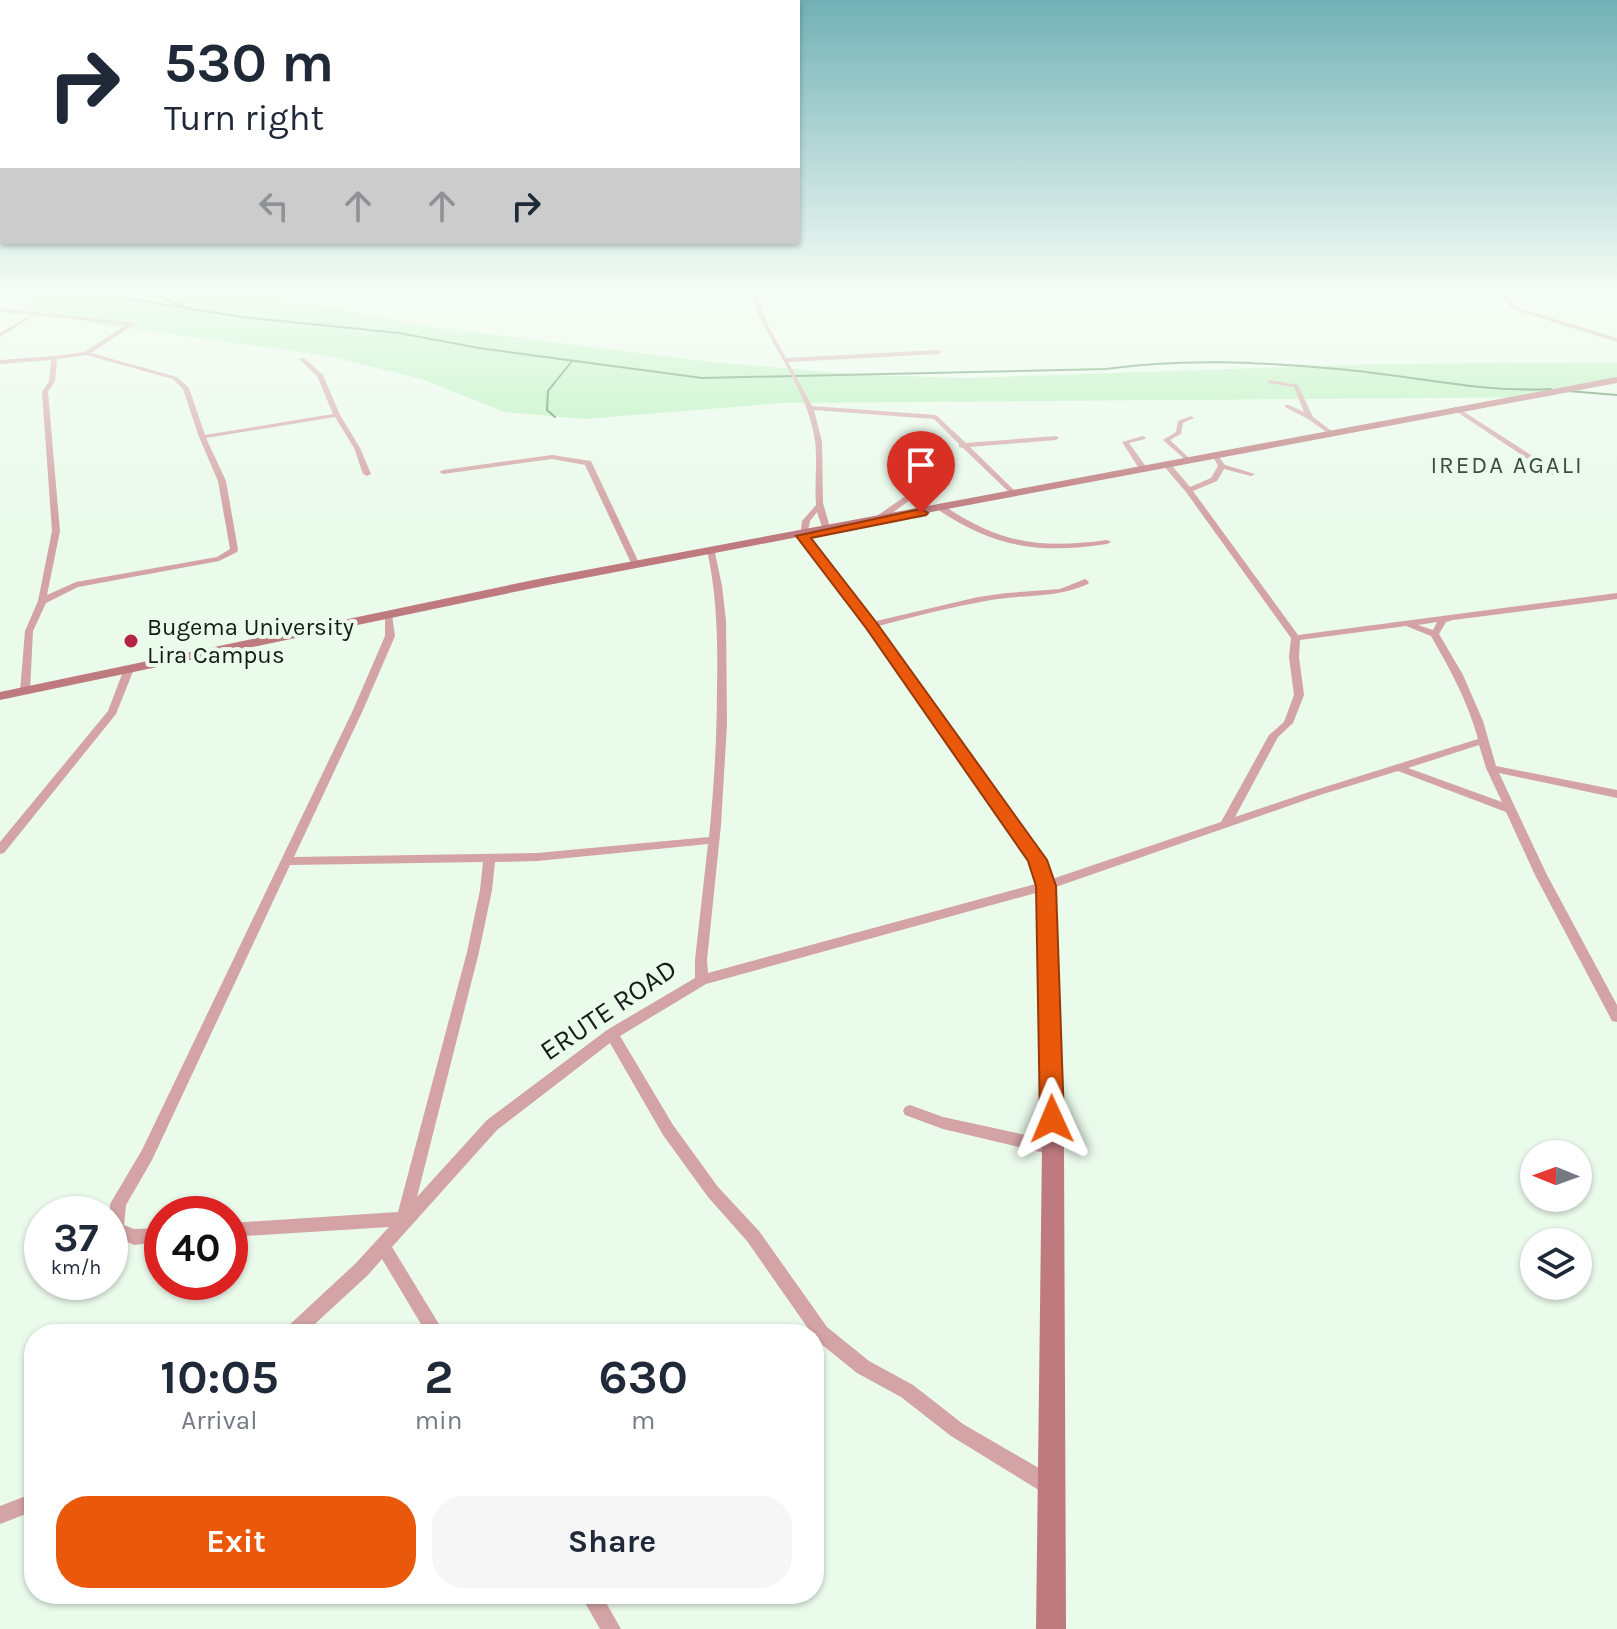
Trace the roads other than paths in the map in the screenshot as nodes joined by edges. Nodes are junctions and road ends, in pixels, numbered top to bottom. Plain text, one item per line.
1 (53, 369) edge
2 (140, 369) edge
3 (313, 369) edge
4 (789, 369) edge
5 (1617, 380) edge
6 (1270, 382) dead end
7 (1287, 406) dead end
8 (809, 408) junction
9 (1456, 409) junction
10 (337, 415) junction
11 (1191, 418) dead end
12 (1310, 418) junction
13 (1331, 433) junction
14 (202, 437) junction
15 (1056, 438) dead end
16 (1143, 438) dead end
17 (961, 446) junction
18 (1188, 460) junction
19 (1218, 460) junction
20 (1166, 464) junction
21 (1143, 468) junction
22 (443, 472) dead end
23 (1555, 473) dead end
24 (367, 474) dead end
25 (1251, 474) dead end
26 (908, 484) dead end
27 (1189, 490) junction
28 (1013, 494) junction
29 (817, 507) junction
30 (943, 509) junction
31 (874, 522) junction
32 (827, 531) junction
33 (803, 536) junction
34 (1107, 542) dead end
35 (711, 550) junction
36 (636, 565) junction
37 (1085, 582) dead end
38 (1617, 596) edge
39 (42, 601) junction
40 (388, 615) junction
41 (1463, 615) junction
42 (1402, 621) junction
43 (871, 625) junction
44 (1435, 634) junction
45 (1296, 638) junction
46 (129, 669) junction
47 (25, 691) junction
48 (0, 696) edge
49 (1481, 741) junction
50 (1401, 768) junction
51 (1491, 768) junction
52 (1617, 794) edge
53 (1512, 810) junction
54 (1226, 824) junction
55 (713, 840) junction
56 (0, 850) edge
57 (489, 859) junction
58 (285, 861) junction
59 (1046, 886) junction
60 (702, 980) junction
61 (1617, 1017) edge
62 (612, 1034) junction
63 (910, 1111) dead end
64 (1053, 1148) junction
65 (404, 1219) junction
66 (248, 1229) edge
67 (144, 1236) edge
68 (383, 1246) junction
69 (302, 1324) edge
70 (431, 1324) edge
71 (815, 1324) edge
72 (824, 1335) edge
73 (1050, 1485) junction
74 (24, 1506) edge
75 (0, 1515) edge
76 (596, 1604) edge
77 (1056, 1628) edge
78 (611, 1629) edge

1 - 39 street
2 - 14 street
3 - 10 street
4 - 8 street
5 - 9 street
6 - 12 street
7 - 12 street
8 - 17 street
8 - 29 street
9 - 13 street
9 - 23 street
10 - 14 street
10 - 24 street
11 - 18 street
12 - 13 street
13 - 19 street
14 - 39 street
15 - 17 street
16 - 21 street
17 - 28 street
18 - 19 street
18 - 20 street
19 - 25 street
19 - 27 street
20 - 21 street
20 - 27 street
21 - 28 street
22 - 36 street
26 - 31 street
27 - 45 street
28 - 30 street
29 - 32 street
29 - 33 street
30 - 31 street
30 - 34 street
31 - 32 street
32 - 33 street
33 - 35 street
33 - 43 street
35 - 36 street
35 - 55 street
36 - 40 street
37 - 43 street
38 - 41 street
39 - 47 street
40 - 46 street
40 - 58 street
41 - 42 street
41 - 44 street
42 - 44 street
42 - 45 street
43 - 59 street
44 - 49 street
45 - 54 street
46 - 47 street
46 - 56 street
47 - 48 street
49 - 50 street, ERUTE ROAD
49 - 51 street
50 - 53 street
50 - 54 street, ERUTE ROAD
51 - 52 street
51 - 53 street
53 - 61 street
54 - 59 street, ERUTE ROAD
55 - 57 street
55 - 60 street
57 - 58 street
57 - 65 street
58 - 67 street
59 - 60 street, ERUTE ROAD
59 - 64 street
60 - 62 street, ERUTE ROAD
62 - 65 street, ERUTE ROAD
62 - 71 street
63 - 64 street
64 - 73 street
65 - 66 street
65 - 68 street, ERUTE ROAD
68 - 69 street, ERUTE ROAD
68 - 70 street
72 - 73 street
73 - 77 street
74 - 75 street
76 - 78 street

